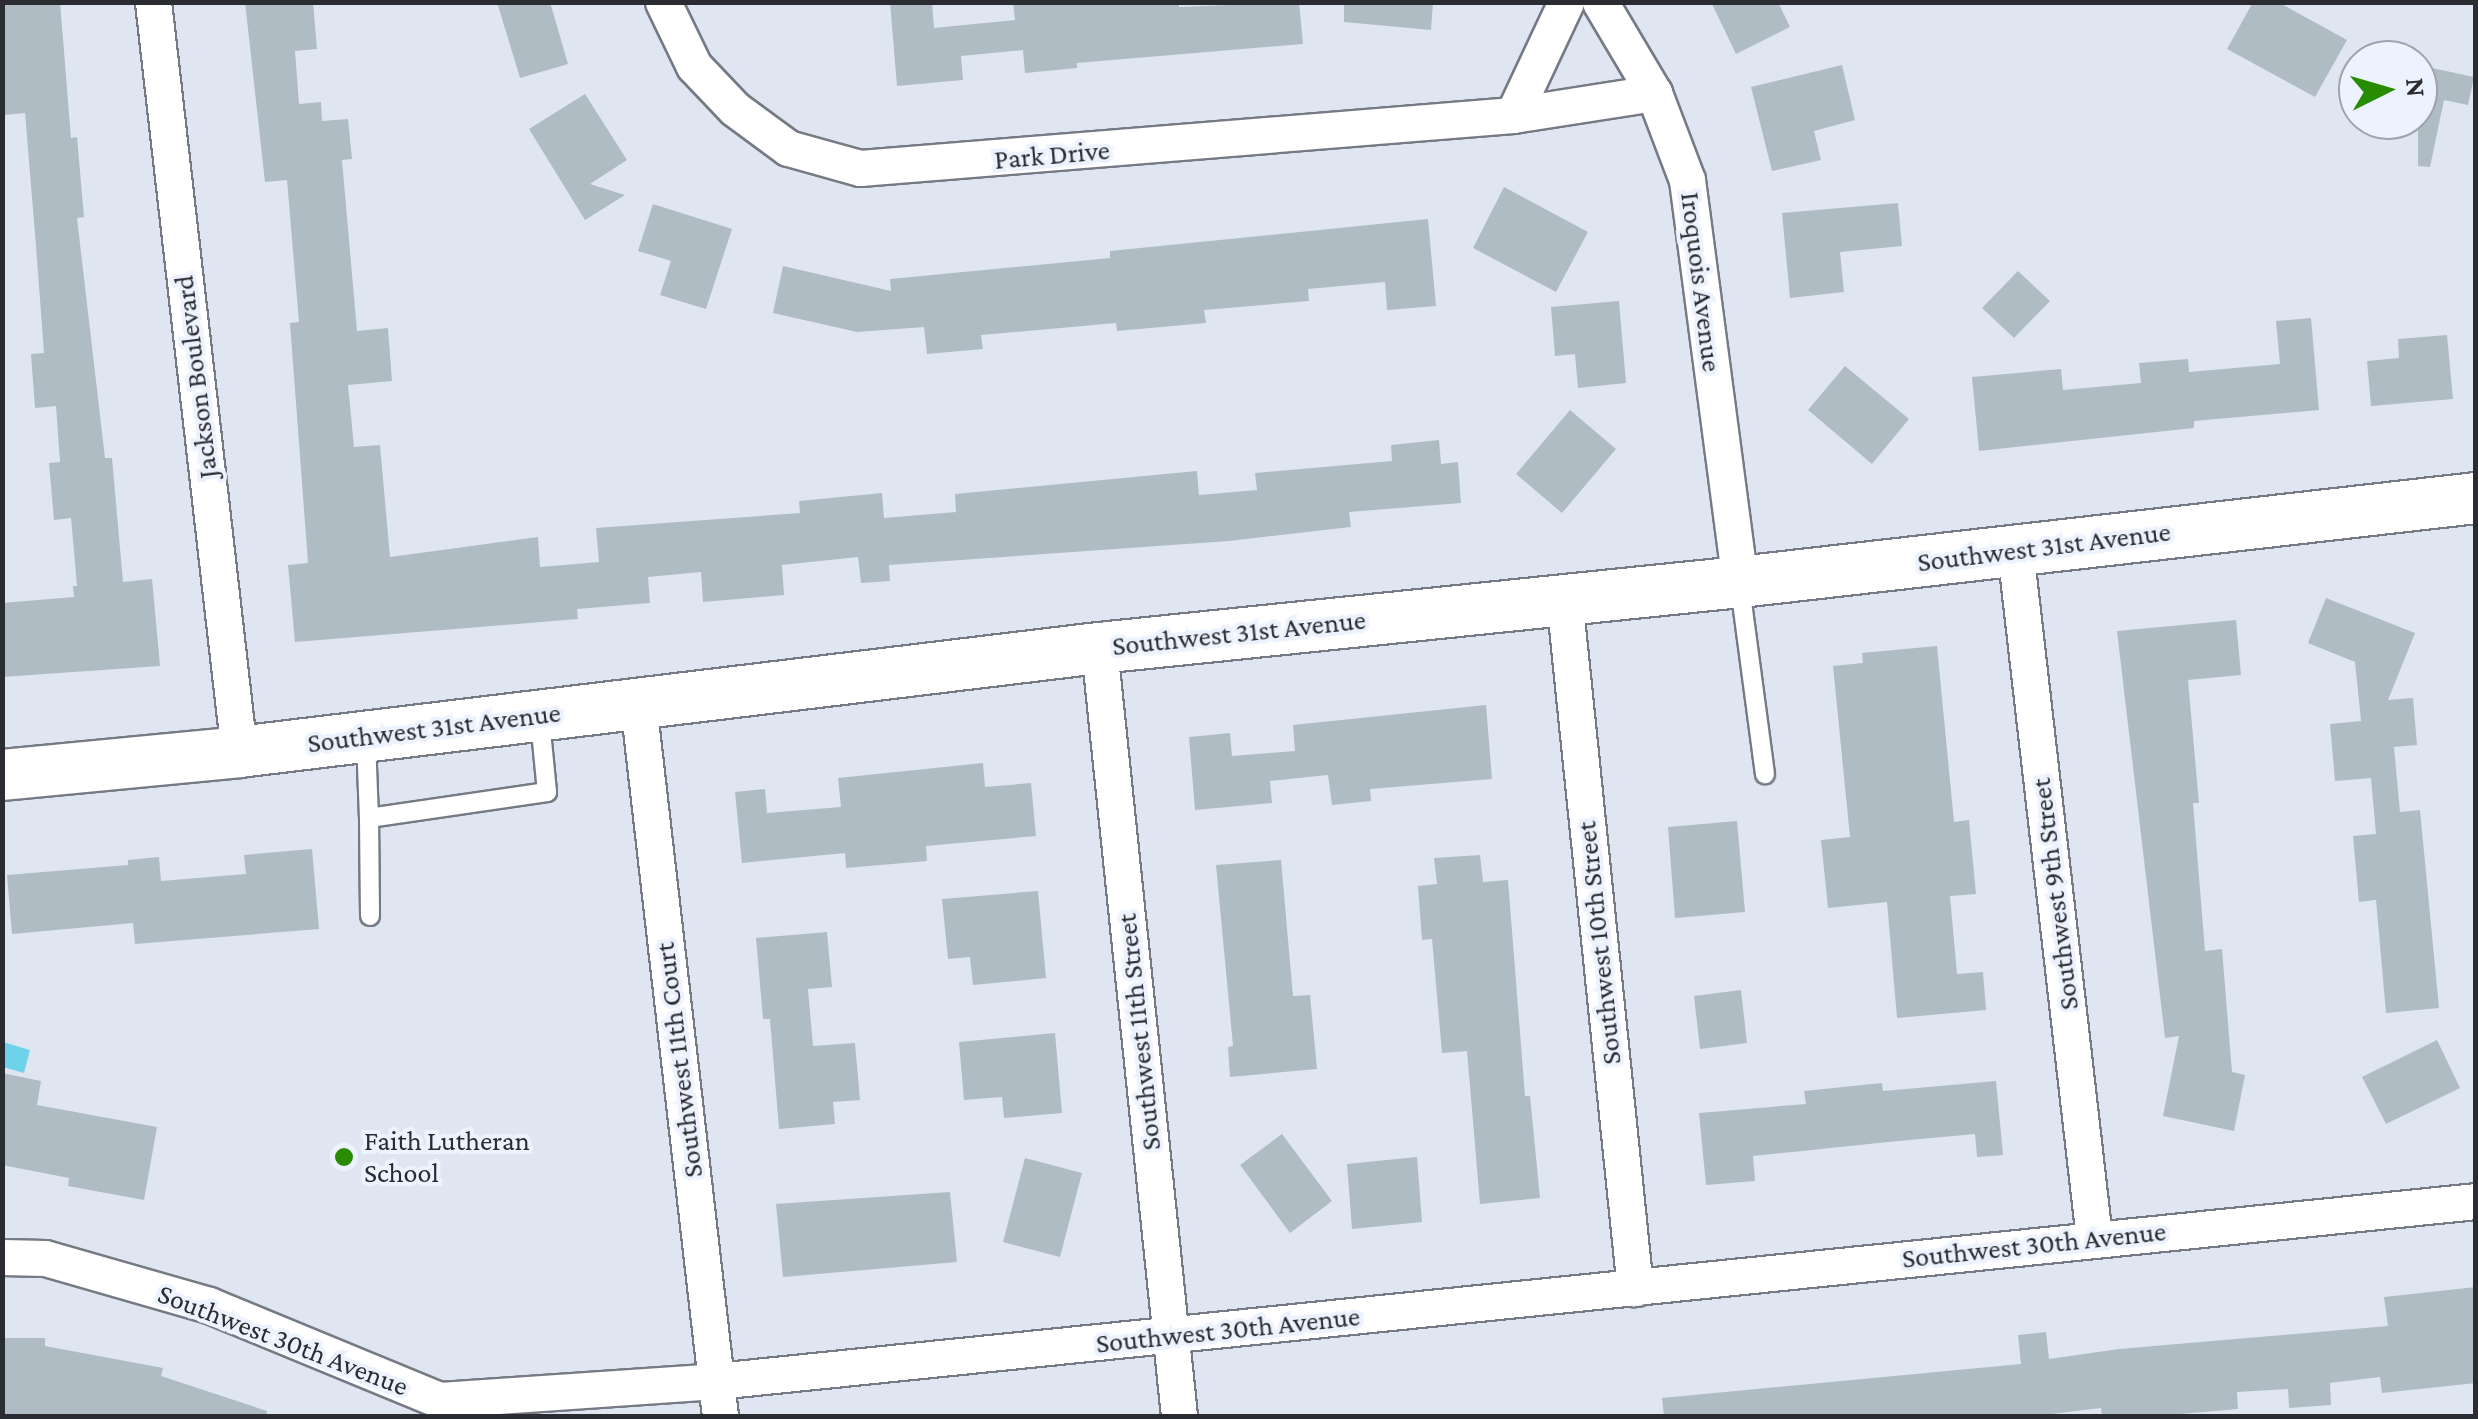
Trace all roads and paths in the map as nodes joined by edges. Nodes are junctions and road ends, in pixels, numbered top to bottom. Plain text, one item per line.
1 (153, 2) edge
2 (663, 2) edge
3 (1566, 2) edge
4 (1600, 2) edge
5 (1654, 93) junction
6 (1513, 115) junction
7 (2476, 498) edge
8 (2015, 550) junction
9 (1740, 582) junction
10 (1564, 598) junction
11 (1099, 648) junction
12 (638, 703) junction
13 (540, 715) junction
14 (366, 737) junction
15 (239, 752) junction
16 (1765, 774) dead end
17 (2, 775) edge
18 (368, 818) junction
19 (370, 916) dead end
20 (2476, 1201) edge
21 (2094, 1238) junction
22 (2, 1256) edge
23 (1635, 1288) junction
24 (1171, 1336) junction
25 (716, 1381) junction
26 (720, 1416) edge
27 (1179, 1416) edge

1 - 15 street, Jackson Boulevard
2 - 6 street, Park Drive
3 - 6 street
4 - 5 street, Iroquois Avenue
5 - 6 street, Park Drive
5 - 9 street, Iroquois Avenue
7 - 8 main road, Southwest 31st Avenue
8 - 9 main road, Southwest 31st Avenue
8 - 21 street, Southwest 9th Street
9 - 10 main road, Southwest 31st Avenue
9 - 16 lane
10 - 11 main road, Southwest 31st Avenue
10 - 23 street, Southwest 10th Street
11 - 12 main road, Southwest 31st Avenue
11 - 24 street, Southwest 11th Street
12 - 13 main road, Southwest 31st Avenue
12 - 25 street, Southwest 11th Court
13 - 14 main road, Southwest 31st Avenue
13 - 18 lane
14 - 15 main road, Southwest 31st Avenue
14 - 18 lane
15 - 17 main road, Southwest 31st Avenue
18 - 19 lane
20 - 21 street, Southwest 30th Avenue
21 - 23 street, Southwest 30th Avenue
22 - 25 street, Southwest 30th Avenue
23 - 24 street, Southwest 30th Avenue
24 - 25 street, Southwest 30th Avenue
24 - 27 street, Southwest 11th Street
25 - 26 street, Southwest 11th Court

